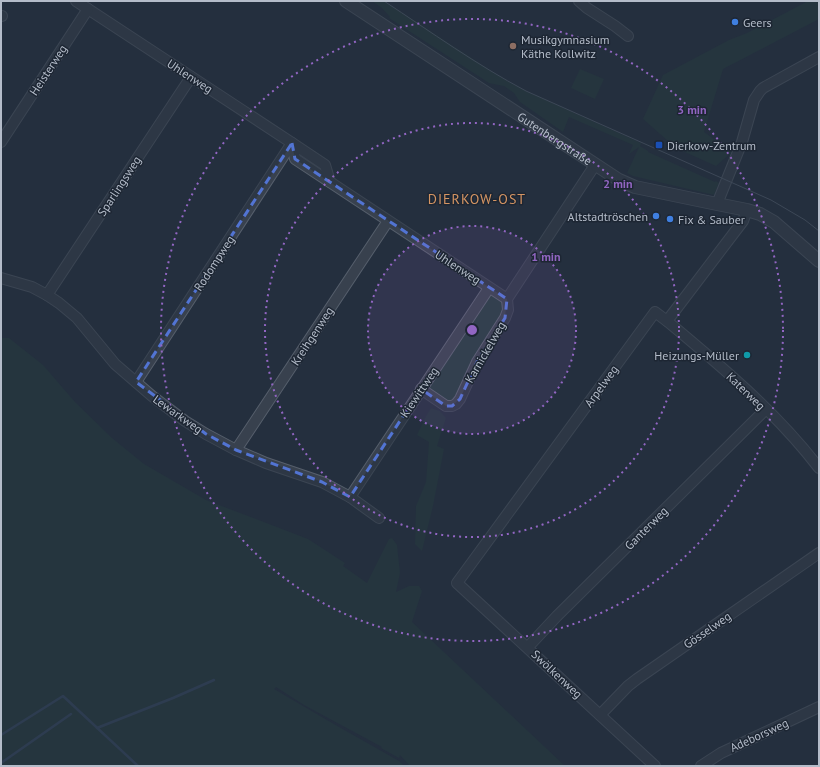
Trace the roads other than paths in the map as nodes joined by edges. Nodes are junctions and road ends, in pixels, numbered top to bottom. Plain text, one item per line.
1 (76, 1) edge
2 (346, 1) edge
3 (579, 1) edge
4 (88, 9) junction
5 (628, 36) dead end
6 (819, 57) edge
7 (191, 77) junction
8 (1, 142) edge
9 (292, 143) junction
10 (595, 165) junction
11 (717, 204) junction
12 (747, 210) junction
13 (388, 221) junction
14 (819, 261) edge
15 (1, 278) edge
16 (489, 288) junction
17 (47, 295) junction
18 (507, 299) junction
19 (667, 321) junction
20 (136, 382) junction
21 (421, 389) junction
22 (766, 409) junction
23 (236, 450) junction
24 (819, 468) edge
25 (350, 497) junction
26 (379, 518) dead end
27 (819, 553) edge
28 (457, 583) joint
29 (528, 647) junction
30 (819, 707) edge
31 (600, 714) junction
32 (655, 766) edge
33 (700, 766) edge

1 - 4 street
2 - 10 street, Gutenbergstraße
3 - 5 street
4 - 7 street, Uhlenweg
4 - 8 street, Heisterweg
6 - 11 street
7 - 9 street, Uhlenweg
7 - 17 street, Sparlingsweg
9 - 13 street, Uhlenweg
9 - 20 street, Rodompweg
10 - 11 street, Gutenbergstraße
10 - 18 street, Karnickelweg
11 - 12 street, Gutenbergstraße
12 - 14 street, Gutenbergstraße
12 - 19 street
13 - 16 street, Uhlenweg
13 - 23 street, Kreihgenweg
15 - 17 street, Lewarkweg
16 - 18 street, Uhlenweg
16 - 21 street, Kiewittweg
17 - 20 street, Lewarkweg
18 - 21 street, Karnickelweg
19 - 22 street, Katerweg
19 - 28 street, Arpelweg
20 - 23 street, Lewarkweg
21 - 25 street, Kiewittweg
22 - 24 street, Katerweg
22 - 29 street, Ganterweg
23 - 25 street, Lewarkweg
25 - 26 street, Lewarkweg
27 - 31 street, Gösselweg
28 - 29 street, Swölkenweg
29 - 31 street, Swölkenweg
30 - 33 street, Adeborsweg
31 - 32 street, Swölkenweg

